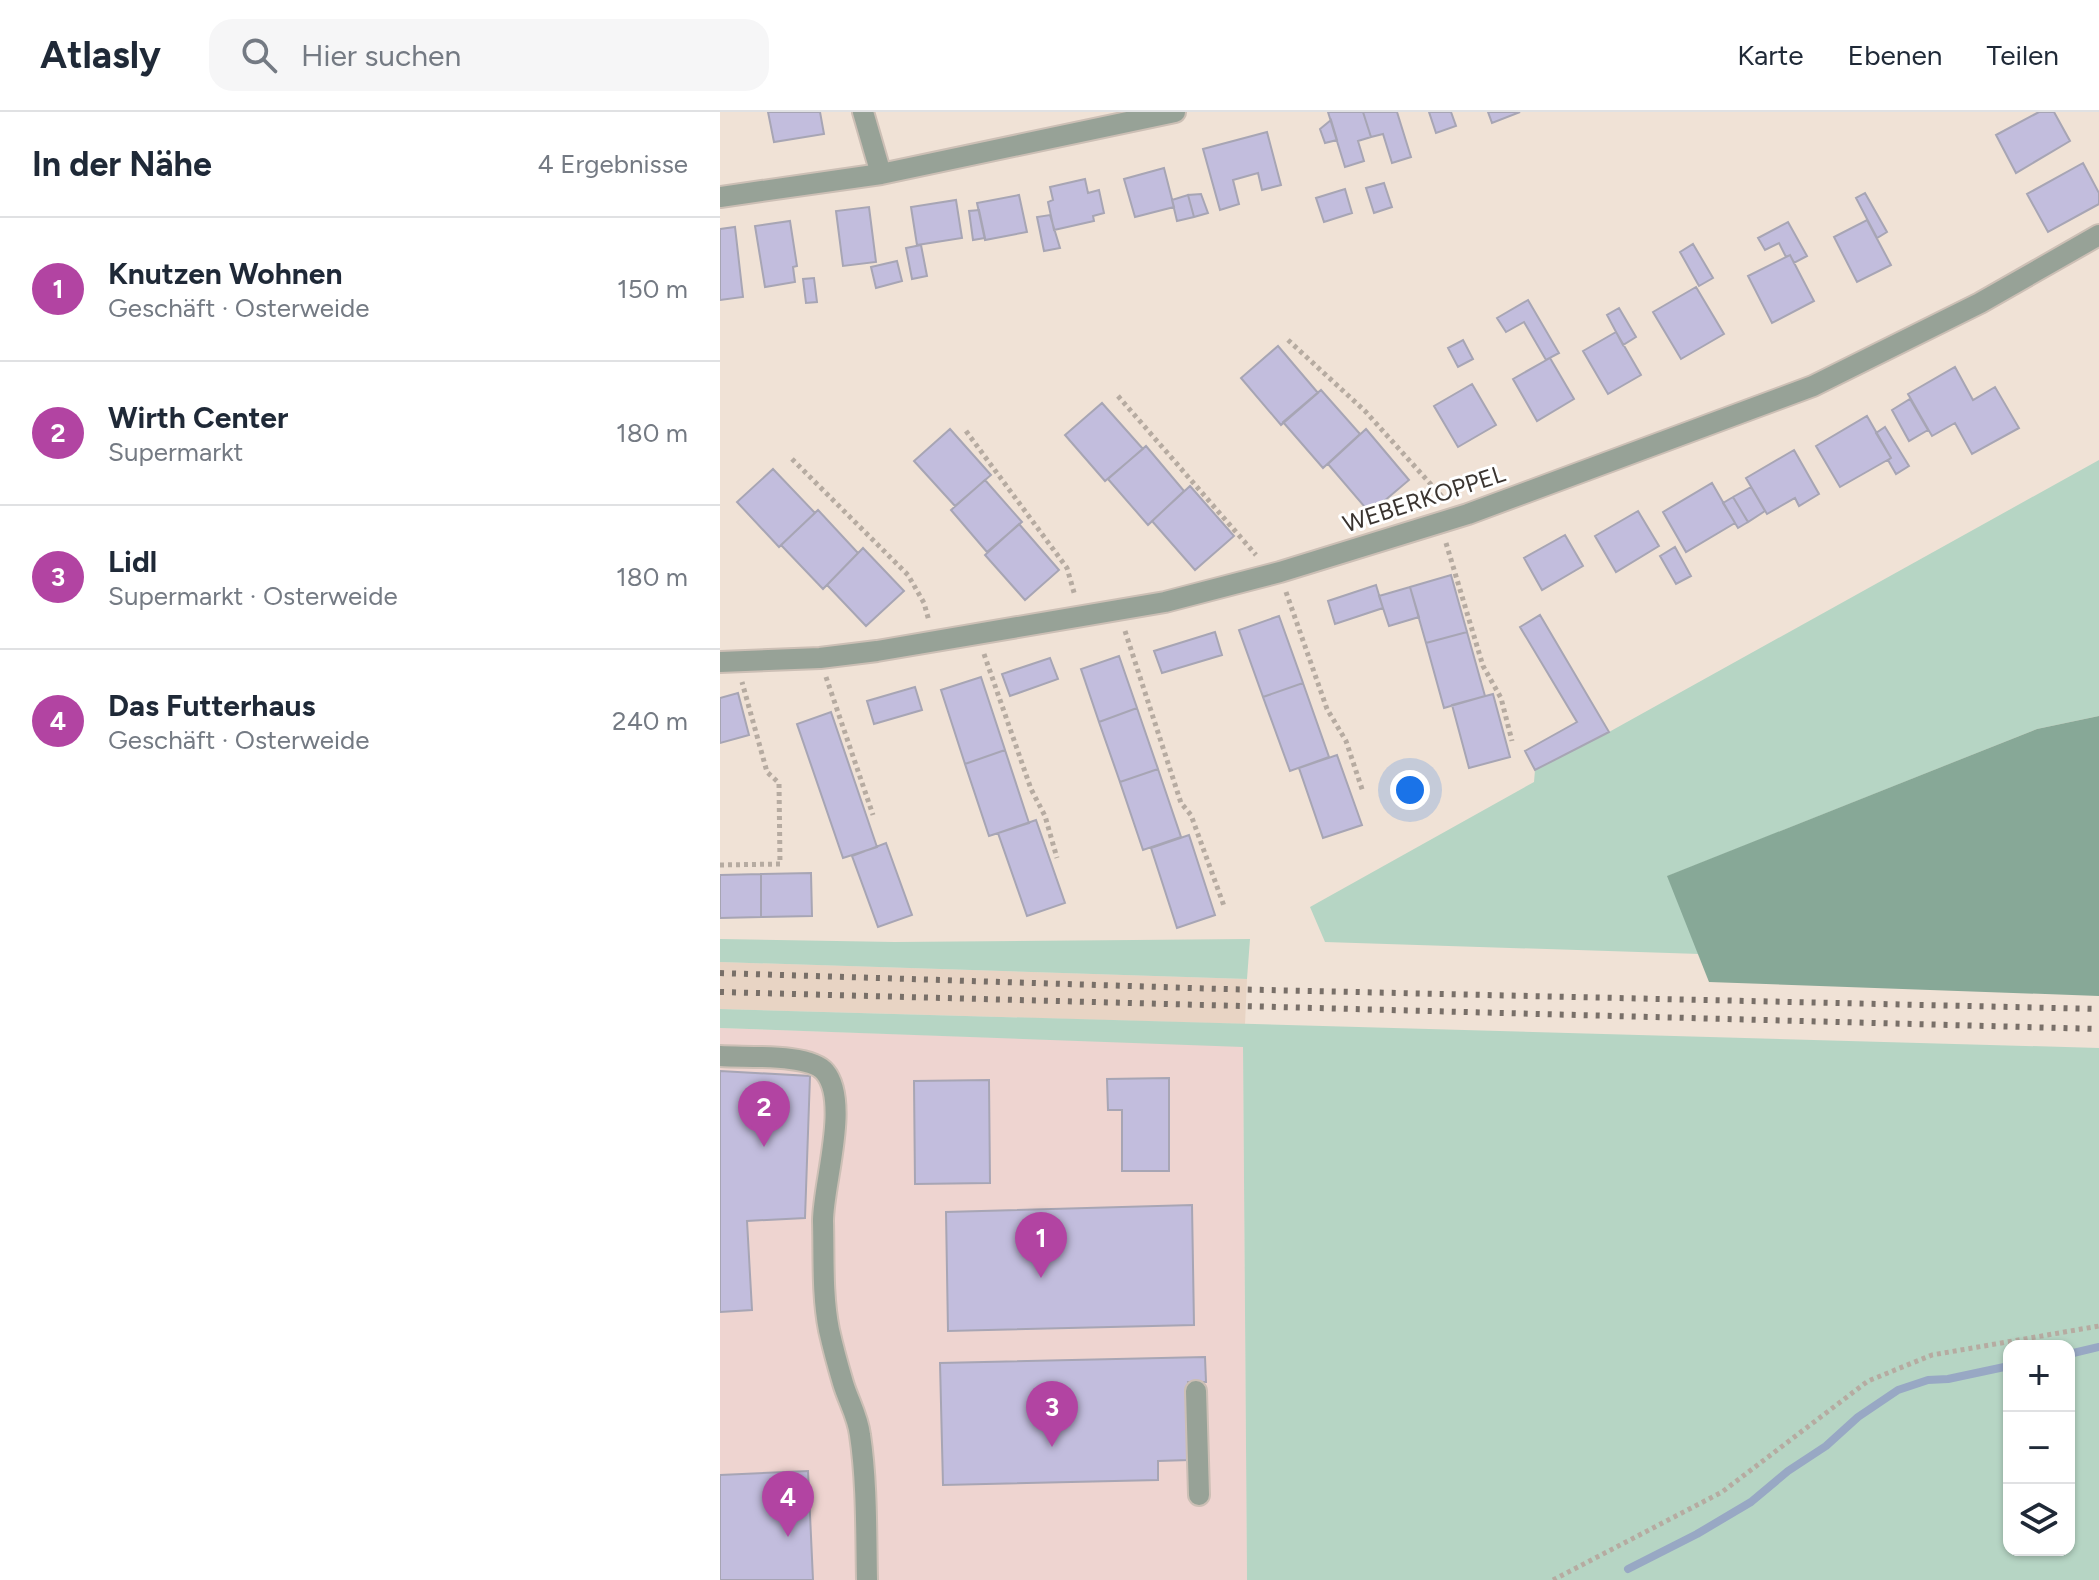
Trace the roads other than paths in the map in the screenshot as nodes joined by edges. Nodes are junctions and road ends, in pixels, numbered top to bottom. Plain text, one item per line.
1 (863, 112) edge
2 (1175, 112) edge
3 (881, 174) junction
4 (720, 197) edge
5 (2099, 235) edge
6 (728, 662) edge
7 (720, 1056) edge
8 (1196, 1391) dead end
9 (1199, 1495) dead end
10 (867, 1580) edge

1 - 3 street
2 - 3 street
3 - 4 street
5 - 6 street, WEBERKOPPEL
7 - 10 street
8 - 9 street

